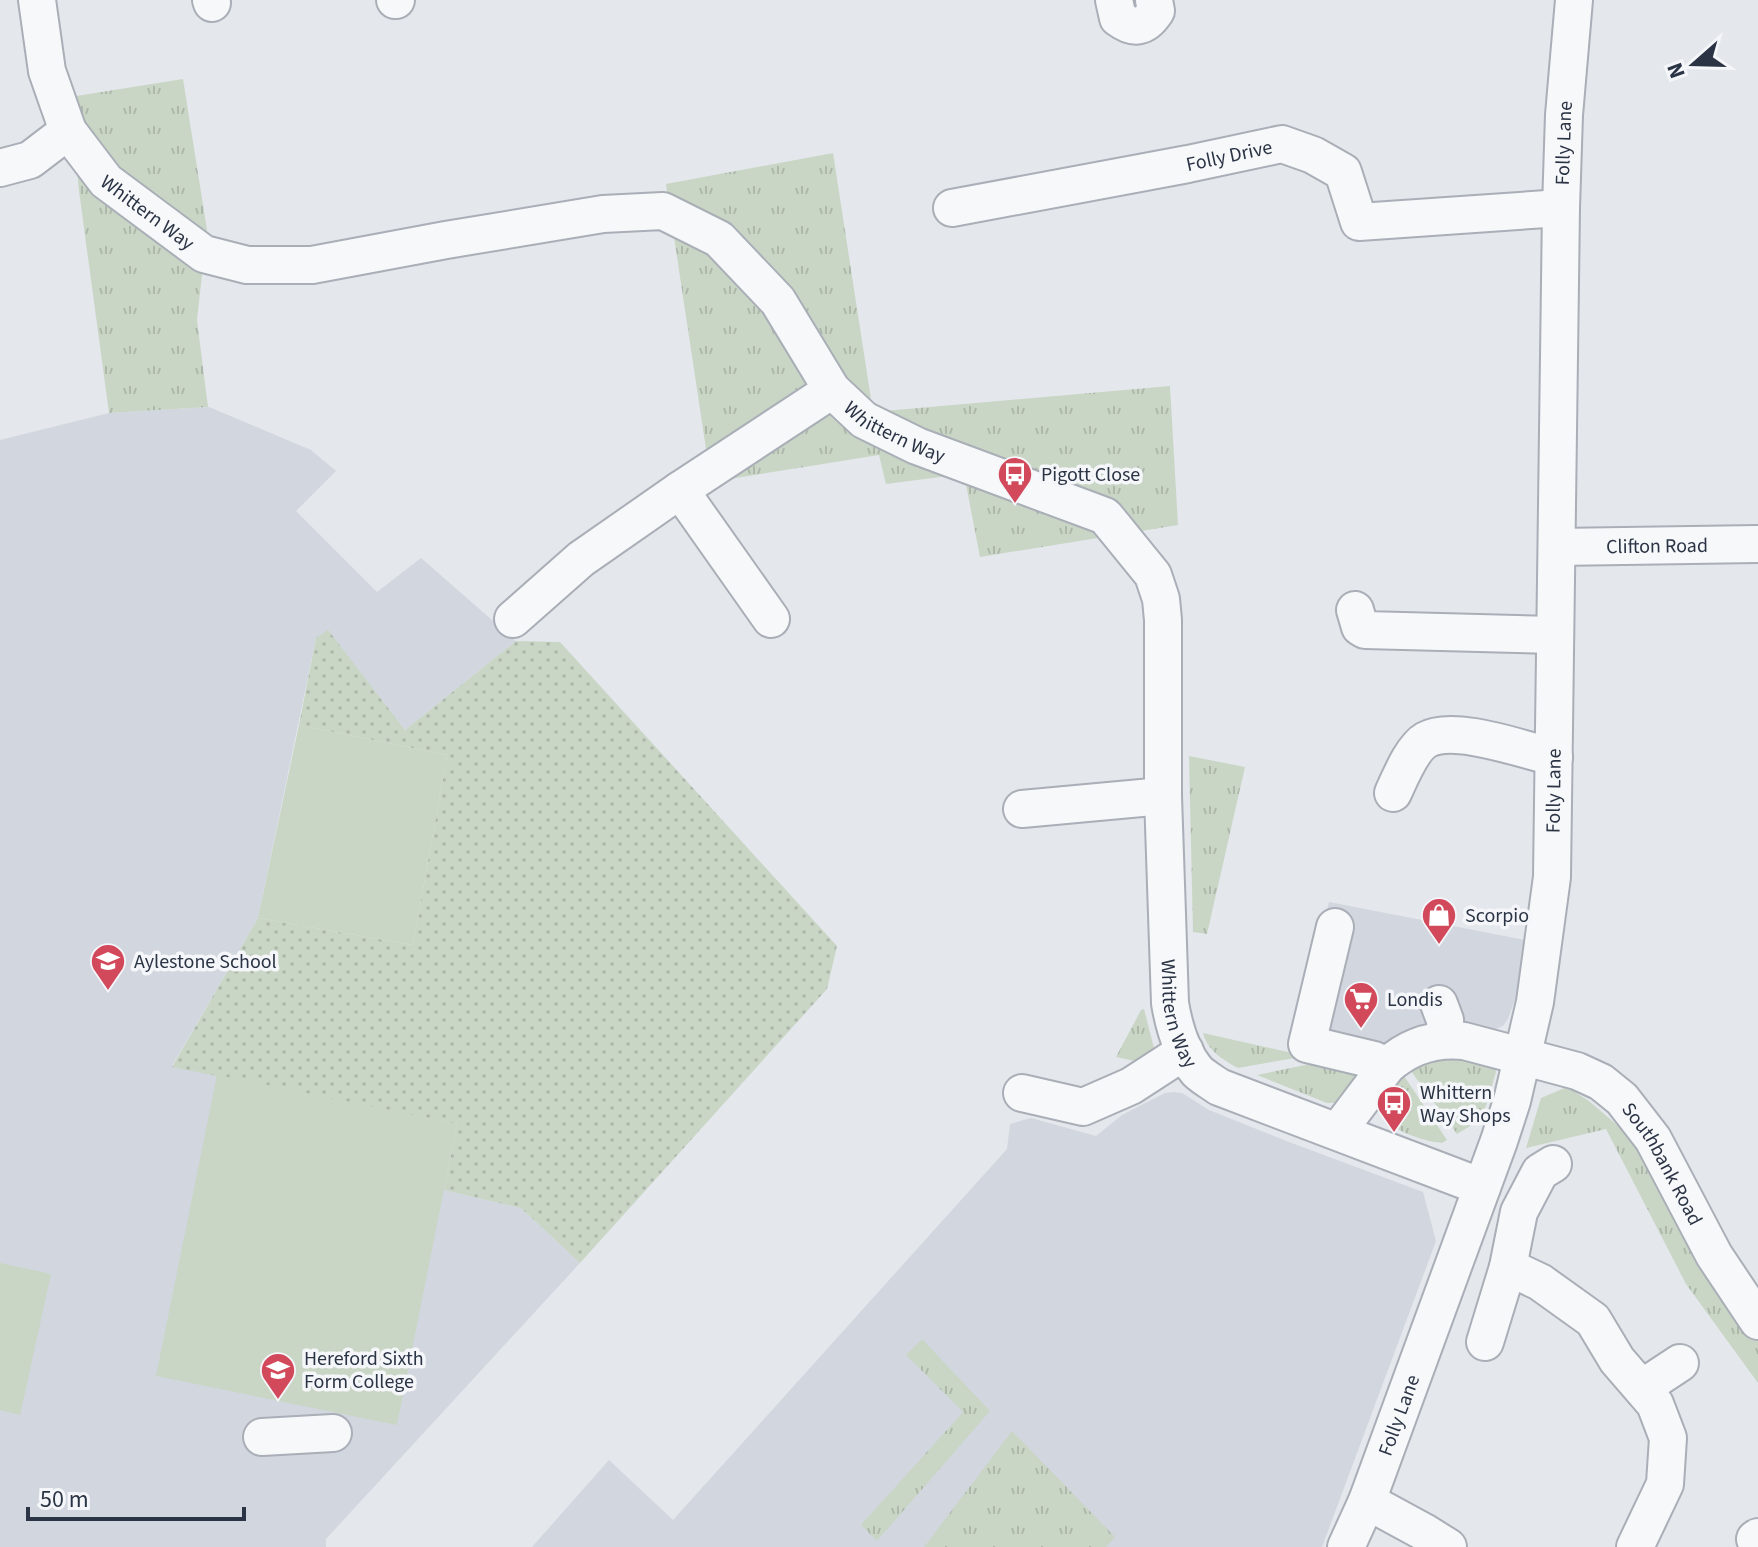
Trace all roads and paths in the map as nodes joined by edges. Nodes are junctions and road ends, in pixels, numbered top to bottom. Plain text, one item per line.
1 (37, 0) edge
2 (1114, 0) edge
3 (1154, 0) edge
4 (1574, 0) edge
5 (68, 131) junction
6 (0, 168) edge
7 (952, 208) dead end
8 (1561, 208) junction
9 (832, 390) junction
10 (680, 490) junction
11 (1758, 544) edge
12 (1557, 547) junction
13 (1355, 610) dead end
14 (513, 619) dead end
15 (771, 619) dead end
16 (1555, 635) junction
17 (1554, 757) junction
18 (1393, 793) dead end
19 (1163, 796) junction
20 (1022, 809) dead end
21 (1335, 927) dead end
22 (1439, 1004) dead end
23 (1446, 1039) junction
24 (1185, 1051) junction
25 (1524, 1056) junction
26 (1387, 1066) junction
27 (1022, 1093) dead end
28 (1338, 1131) junction
29 (1553, 1164) dead end
30 (1482, 1187) junction
31 (1508, 1267) junction
32 (1758, 1321) edge
33 (1485, 1342) dead end
34 (1680, 1363) dead end
35 (1642, 1388) junction
36 (333, 1433) dead end
37 (262, 1437) dead end
38 (1367, 1501) junction
39 (1346, 1547) edge
40 (1448, 1547) edge
41 (1635, 1547) edge

1 - 5 street, Whittern Way
2 - 3 street
4 - 8 street, Folly Lane
5 - 6 street
5 - 9 street, Whittern Way
7 - 8 street, Folly Drive
8 - 12 street, Folly Lane
9 - 10 street
9 - 19 street, Whittern Way
10 - 14 street
10 - 15 street
11 - 12 street, Clifton Road
12 - 16 street, Folly Lane
13 - 16 street
16 - 17 street, Folly Lane
17 - 18 street
17 - 25 street, Folly Lane
19 - 20 street
19 - 24 street, Whittern Way
21 - 26 street
22 - 23 street
23 - 25 street, Southbank Road
23 - 26 street
24 - 27 street
24 - 28 street, Whittern Way
25 - 30 street, Folly Lane
25 - 32 street, Southbank Road
26 - 28 street
28 - 30 street, Whittern Way
29 - 31 street
30 - 38 street, Folly Lane
31 - 33 street
31 - 35 street
34 - 35 street
35 - 41 street
36 - 37 street
38 - 39 street, Folly Lane
38 - 40 street

